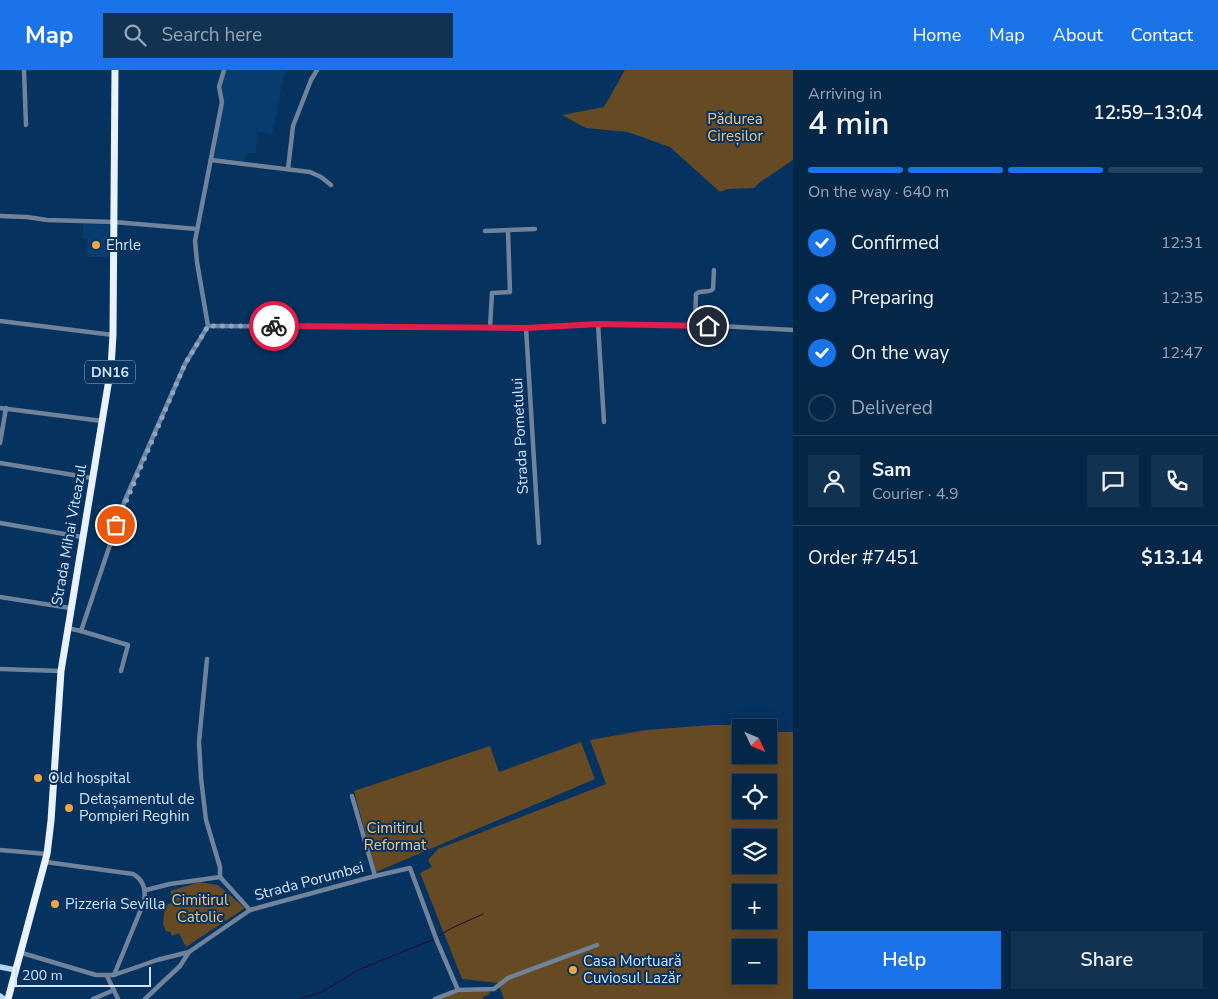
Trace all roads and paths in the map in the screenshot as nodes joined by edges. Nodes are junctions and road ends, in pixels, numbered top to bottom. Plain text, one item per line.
1 (24, 70) edge
2 (115, 70) edge
3 (224, 70) edge
4 (317, 70) edge
5 (26, 125) dead end
6 (212, 160) junction
7 (288, 169) junction
8 (331, 185) dead end
9 (0, 216) edge
10 (114, 222) junction
11 (197, 229) junction
12 (535, 229) dead end
13 (485, 231) dead end
14 (508, 231) junction
15 (714, 270) dead end
16 (0, 321) edge
17 (598, 324) junction
18 (208, 326) junction
19 (695, 326) junction
20 (490, 327) junction
21 (526, 328) junction
22 (793, 330) edge
23 (113, 335) junction
24 (0, 408) edge
25 (6, 408) junction
26 (102, 421) junction
27 (604, 422) dead end
28 (0, 444) edge
29 (0, 463) edge
30 (92, 478) junction
31 (0, 523) edge
32 (82, 537) junction
33 (539, 543) dead end
34 (0, 597) edge
35 (70, 608) junction
36 (67, 628) junction
37 (81, 631) junction
38 (208, 659) dead end
39 (0, 668) edge
40 (61, 671) junction
41 (121, 671) dead end
42 (352, 796) dead end
43 (0, 850) edge
44 (47, 854) junction
45 (46, 862) junction
46 (375, 876) junction
47 (220, 877) junction
48 (146, 890) junction
49 (250, 910) junction
50 (597, 945) dead end
51 (189, 952) junction
52 (22, 953) junction
53 (0, 967) edge
54 (16, 970) junction
55 (107, 976) junction
56 (114, 976) junction
57 (114, 990) junction
58 (458, 990) junction
59 (0, 996) edge
60 (4, 999) edge
61 (8, 999) edge
62 (93, 999) edge
63 (118, 999) edge
64 (145, 999) edge
65 (435, 999) edge

1 - 5 street
2 - 10 highway, Strada Mihai Viteazul / DN16
3 - 6 street
4 - 7 street
6 - 7 street
6 - 11 street
7 - 8 street
9 - 10 street
10 - 11 street
10 - 23 highway, Strada Mihai Viteazul / DN16
11 - 18 street
12 - 14 street
13 - 14 street
14 - 20 street
15 - 19 street
16 - 23 street
17 - 19 street
17 - 21 street
17 - 27 street
18 - 20 street
18 - 37 street
19 - 22 street
20 - 21 street
21 - 33 street, Strada Pometului
23 - 26 highway, Strada Mihai Viteazul / DN16
24 - 25 street
25 - 26 street
25 - 28 street
26 - 30 highway, Strada Mihai Viteazul / DN16
29 - 30 street
30 - 32 highway, Strada Mihai Viteazul / DN16
31 - 32 street
32 - 35 highway, Strada Mihai Viteazul / DN16
34 - 35 street
35 - 36 highway, Strada Mihai Viteazul / DN16
36 - 37 street
36 - 40 highway, Strada Mihai Viteazul / DN16
37 - 41 street
38 - 47 street
39 - 40 street
40 - 44 highway, Strada Mihai Viteazul / DN16
42 - 46 street, Strada Porumbei
43 - 44 street
44 - 45 highway, Strada Mihai Viteazul / DN16
45 - 48 street
45 - 52 highway, Strada Mihai Viteazul / DN16
46 - 49 street, Strada Porumbei
46 - 58 street, Strada Porumbei
47 - 48 street
47 - 49 street, Strada Porumbei
48 - 56 street
49 - 51 street, Strada Porumbei
50 - 58 street
51 - 56 street, Strada Porumbei
51 - 64 street
52 - 54 highway, Strada Mihai Viteazul / DN16
52 - 55 street, Strada Porumbei
53 - 54 main road
54 - 61 highway, Strada Mihai Viteazul / DN16
55 - 56 street, Strada Porumbei
55 - 57 street
57 - 62 street
57 - 63 street
58 - 65 street
59 - 60 main road

